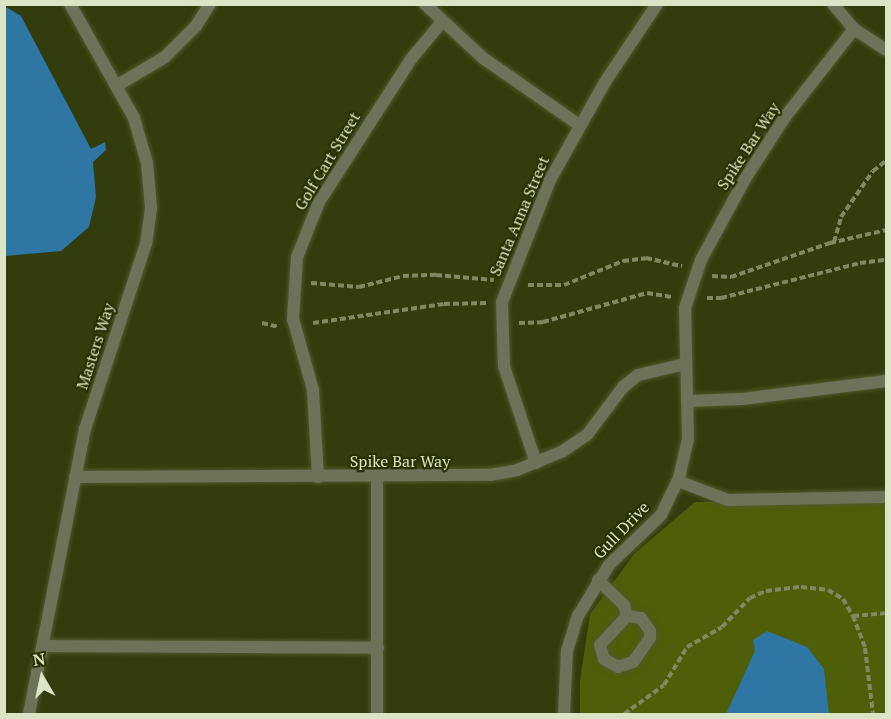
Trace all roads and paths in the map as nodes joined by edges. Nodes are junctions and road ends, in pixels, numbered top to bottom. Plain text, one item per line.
1 (70, 4) edge
2 (210, 4) edge
3 (425, 4) edge
4 (657, 4) edge
5 (833, 4) edge
6 (441, 23) junction
7 (854, 29) junction
8 (886, 50) edge
9 (116, 86) junction
10 (579, 125) junction
11 (886, 161) edge
12 (886, 230) edge
13 (834, 242) junction
14 (697, 271) junction
15 (293, 279) junction
16 (508, 282) junction
17 (502, 305) junction
18 (262, 323) dead end
19 (294, 326) junction
20 (685, 364) junction
21 (886, 381) edge
22 (687, 401) junction
23 (536, 463) junction
24 (75, 477) junction
25 (318, 477) junction
26 (377, 477) junction
27 (678, 481) junction
28 (886, 497) edge
29 (598, 580) junction
30 (886, 613) edge
31 (627, 616) junction
32 (853, 616) junction
33 (43, 646) junction
34 (378, 648) junction
35 (29, 714) edge
36 (377, 714) edge
37 (564, 714) edge
38 (624, 714) edge
39 (873, 714) edge

1 - 9 street, Masters Way
2 - 9 street
3 - 6 street
4 - 10 street, Santa Anna Street
5 - 7 street
6 - 10 street
6 - 15 street, Golf Cart Street
7 - 8 street
7 - 14 street, Spike Bar Way
9 - 24 street, Masters Way
10 - 16 street, Santa Anna Street
11 - 13 path
12 - 13 path
13 - 14 path
14 - 16 path
14 - 20 street, Spike Bar Way
15 - 16 path
15 - 19 street, Golf Cart Street
16 - 17 street, Santa Anna Street
17 - 19 path
17 - 23 street, Santa Anna Street
18 - 19 path
19 - 25 street, Golf Cart Street
20 - 22 street, Spike Bar Way
20 - 23 street, Spike Bar Way
21 - 22 street
22 - 27 street, Gull Drive
23 - 26 street, Spike Bar Way
24 - 25 street, Spike Bar Way
24 - 33 street, Masters Way
25 - 26 street, Spike Bar Way
26 - 34 street
27 - 28 street
27 - 29 street, Gull Drive
29 - 31 street
29 - 37 street, Gull Drive
30 - 32 path
31 - 31 street
32 - 38 path
32 - 39 path
33 - 34 street
33 - 35 street, Masters Way
34 - 36 street

